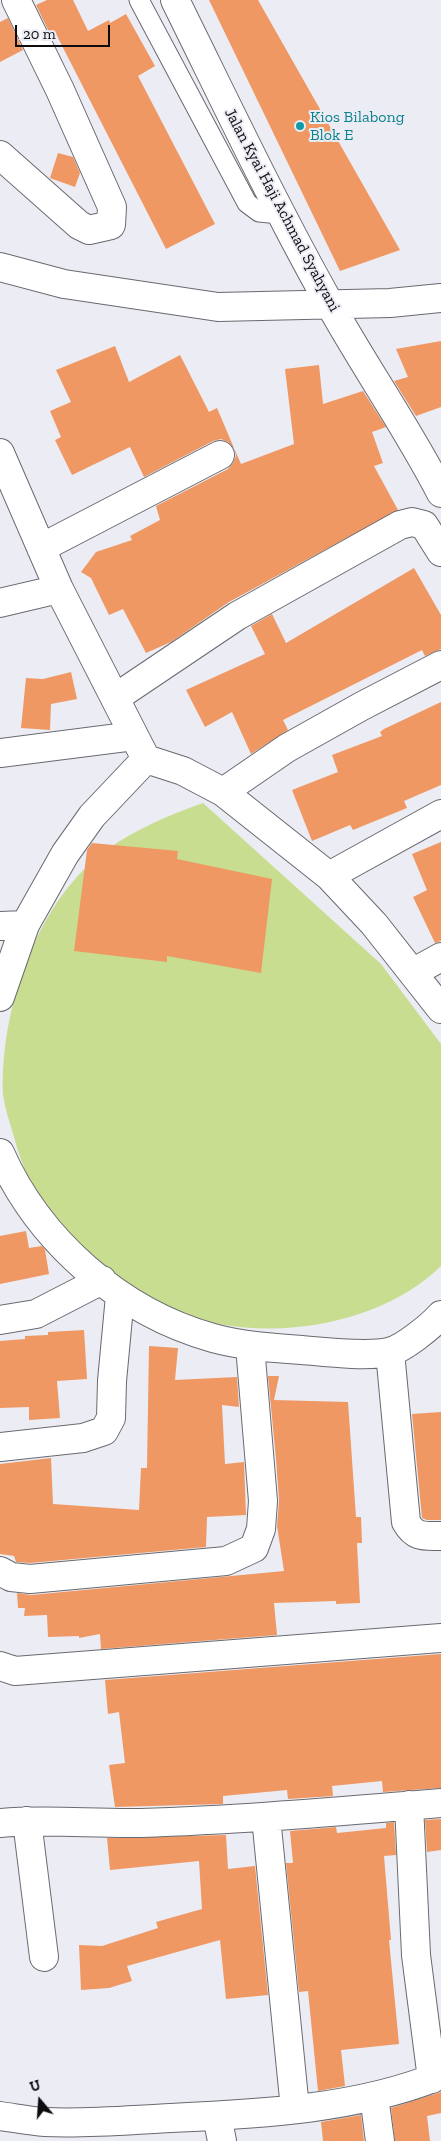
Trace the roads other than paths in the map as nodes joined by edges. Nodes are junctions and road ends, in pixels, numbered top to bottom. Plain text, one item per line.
1 (16, 0) edge
2 (140, 0) edge
3 (175, 0) edge
4 (0, 155) edge
5 (280, 214) junction
6 (0, 267) edge
7 (441, 298) edge
8 (329, 303) junction
9 (0, 453) edge
10 (220, 455) dead end
11 (441, 493) edge
12 (41, 548) junction
13 (441, 552) edge
14 (59, 589) junction
15 (2, 598) edge
16 (441, 665) edge
17 (116, 698) junction
18 (140, 748) junction
19 (0, 753) edge
20 (223, 792) junction
21 (441, 814) edge
22 (329, 876) junction
23 (13, 926) edge
24 (441, 957) edge
25 (414, 972) junction
26 (0, 996) edge
27 (441, 1010) edge
28 (0, 1153) edge
29 (6, 1183) edge
30 (111, 1288) junction
31 (441, 1315) edge
32 (0, 1320) edge
33 (250, 1346) junction
34 (390, 1352) junction
35 (0, 1447) edge
36 (441, 1536) edge
37 (0, 1571) edge
38 (441, 1638) edge
39 (0, 1666) edge
40 (441, 1802) edge
41 (410, 1805) junction
42 (266, 1817) junction
43 (27, 1820) junction
44 (0, 1823) edge
45 (44, 1957) dead end
46 (436, 2077) edge
47 (374, 2096) junction
48 (295, 2109) junction
49 (0, 2116) edge
50 (220, 2129) edge
51 (97, 2131) edge
52 (380, 2141) edge

1 - 4 street
2 - 5 lane
3 - 5 street, Jalan Kyai Haji Achmad Syahyani
5 - 8 street, Jalan Kyai Haji Achmad Syahyani
6 - 8 street
7 - 8 street
8 - 11 street, Jalan Kyai Haji Achmad Syahyani
9 - 12 street
10 - 12 street
12 - 14 street
13 - 17 street
14 - 15 street
14 - 17 street
16 - 20 street
17 - 18 street
18 - 19 street
18 - 20 street
18 - 23 street
20 - 22 street
21 - 22 street
22 - 25 street
23 - 26 street
24 - 25 street
25 - 27 street
28 - 29 street
29 - 30 street
30 - 32 street
30 - 33 street
30 - 35 street
31 - 34 street
33 - 34 street
33 - 37 street
34 - 36 street
38 - 39 street
40 - 41 street
41 - 42 street
41 - 46 street
42 - 43 street
42 - 48 street
43 - 44 street
43 - 45 street
46 - 47 street
47 - 48 street
47 - 52 street
48 - 50 street
49 - 51 street
50 - 51 street

